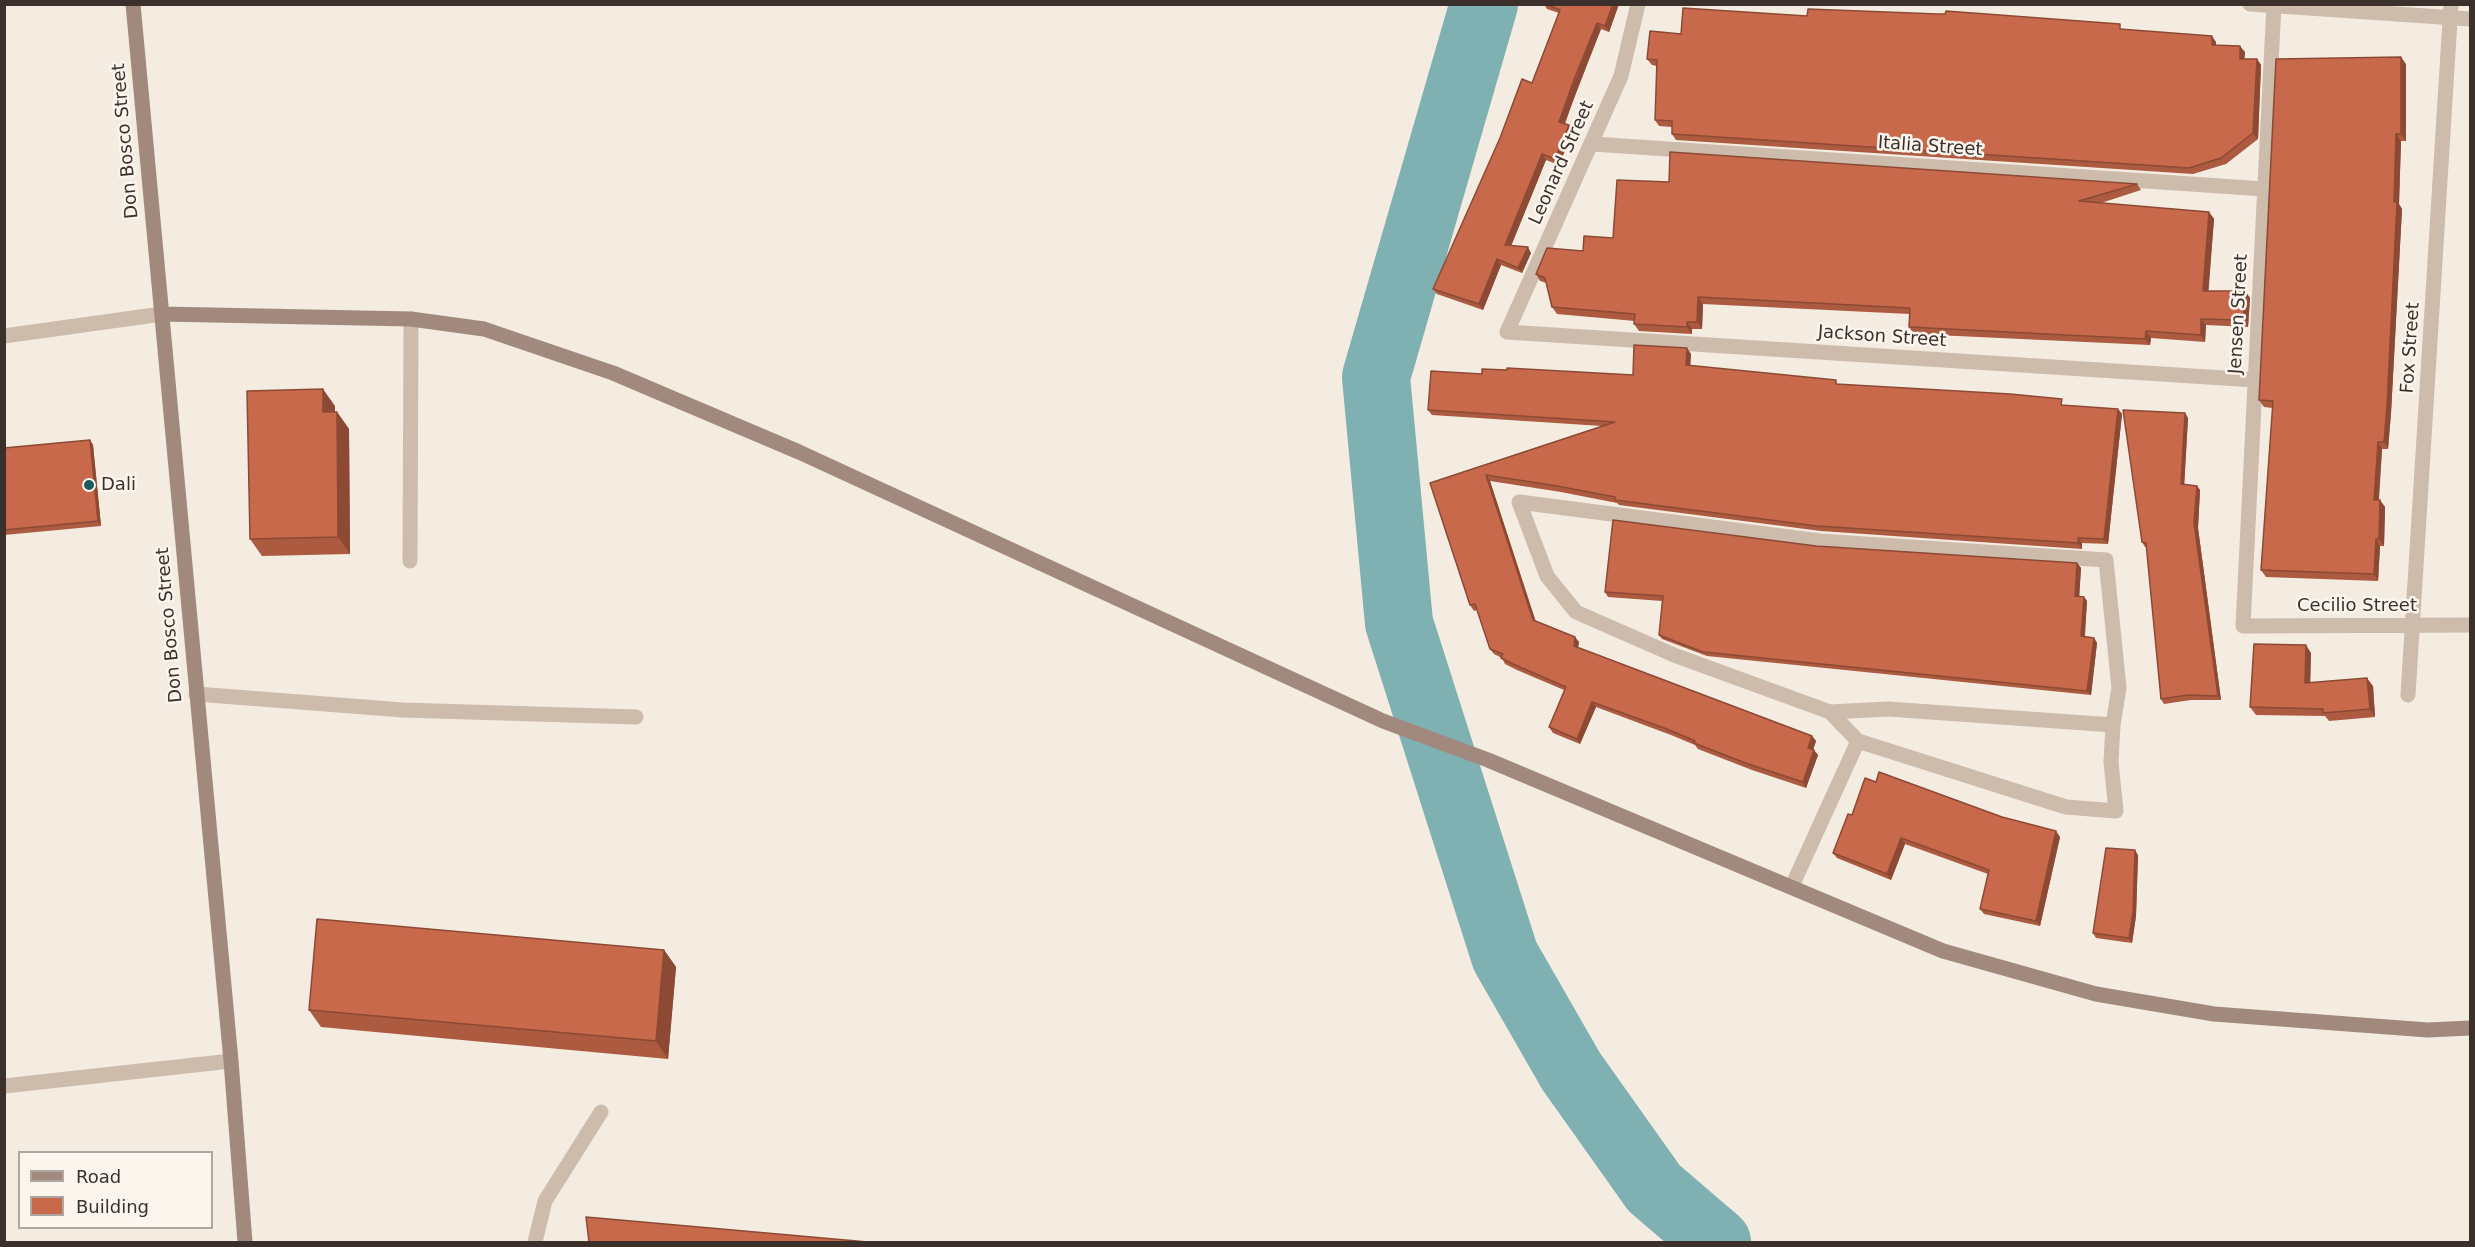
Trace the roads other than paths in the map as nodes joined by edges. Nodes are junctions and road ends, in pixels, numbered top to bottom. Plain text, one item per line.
1 (134, 4) edge
2 (1638, 4) edge
3 (2250, 4) edge
4 (2274, 5) edge
5 (2451, 11) edge
6 (2470, 19) edge
7 (1593, 144) junction
8 (2265, 189) junction
9 (162, 314) junction
10 (411, 319) junction
11 (1507, 332) joint
12 (4, 336) edge
13 (2255, 380) junction
14 (410, 561) dead end
15 (2470, 625) edge
16 (2243, 626) joint
17 (2413, 626) junction
18 (196, 694) junction
19 (2408, 695) dead end
20 (1830, 712) junction
21 (636, 717) dead end
22 (2113, 725) junction
23 (1858, 741) junction
24 (1792, 886) junction
25 (2470, 1028) edge
26 (231, 1061) junction
27 (4, 1086) edge
28 (601, 1112) dead end
29 (245, 1242) edge
30 (535, 1242) edge

1 - 9 street, Don Bosco Street
2 - 7 street, Leonard Street
3 - 4 street
4 - 5 street
4 - 8 street, Jensen Street
5 - 6 street
5 - 17 street, Fox Street
7 - 8 street, Italia Street
7 - 11 street, Leonard Street
8 - 13 street, Jensen Street
9 - 10 street
9 - 12 street
9 - 18 street, Don Bosco Street
10 - 14 street
10 - 24 street
11 - 13 street, Jackson Street
13 - 16 street, Jensen Street
15 - 17 street, Cecilio Street
16 - 17 street, Cecilio Street
17 - 19 street, Fox Street
18 - 21 street
18 - 26 street, Don Bosco Street
20 - 22 street
20 - 22 street
20 - 23 street
22 - 23 street
23 - 24 street
24 - 25 street
26 - 27 street
26 - 29 street, Don Bosco Street
28 - 30 street

